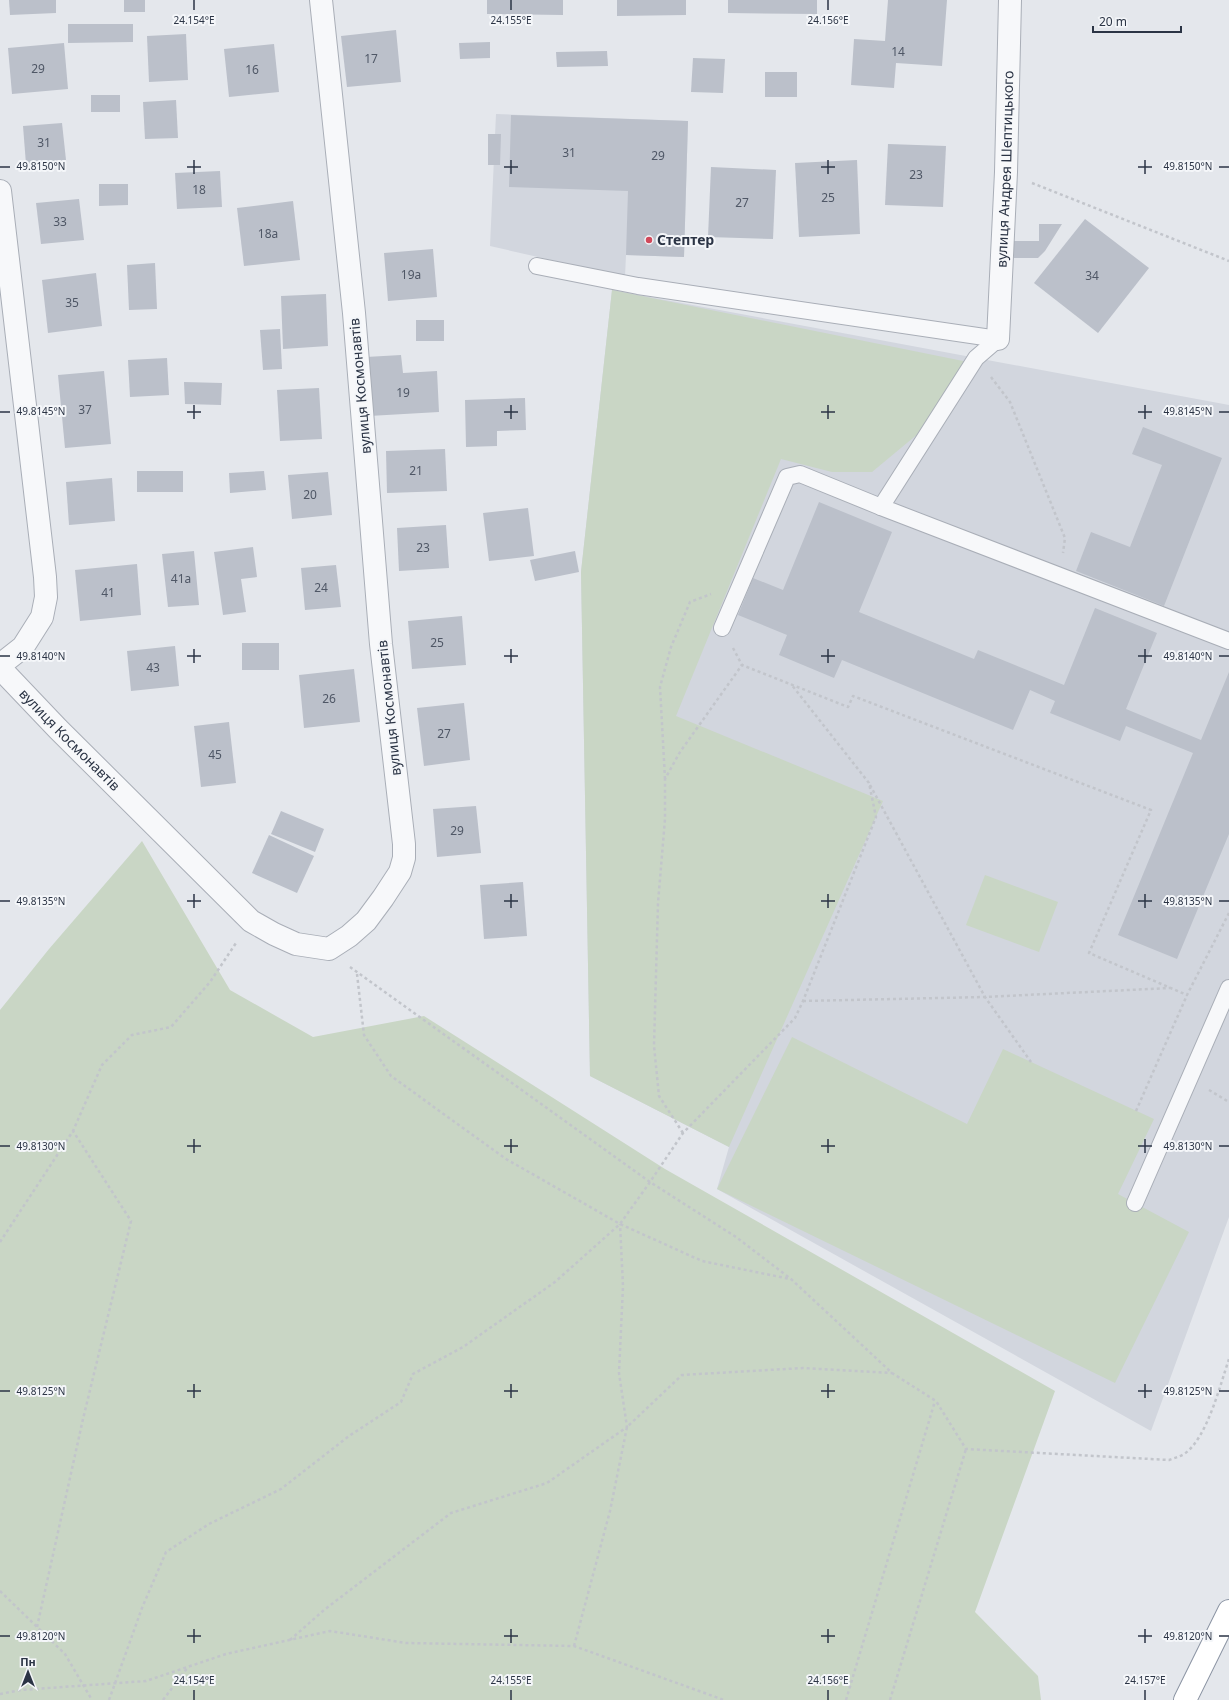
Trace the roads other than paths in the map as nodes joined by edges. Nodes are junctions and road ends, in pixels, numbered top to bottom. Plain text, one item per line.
1 (321, 0) edge
2 (1010, 0) edge
3 (0, 191) edge
4 (537, 266) dead end
5 (998, 339) junction
6 (881, 507) junction
7 (722, 628) road end
8 (1229, 641) edge
9 (0, 665) edge
10 (0, 668) edge
11 (1229, 988) edge
12 (1135, 1203) dead end
13 (1229, 1611) edge
14 (1185, 1700) edge

1 - 10 street, вулиця Космонавтів
2 - 5 street, вулиця Андрея Шептицького
3 - 9 street
4 - 5 lane
5 - 6 lane
6 - 7 lane
6 - 8 lane
11 - 12 lane
13 - 14 highway

